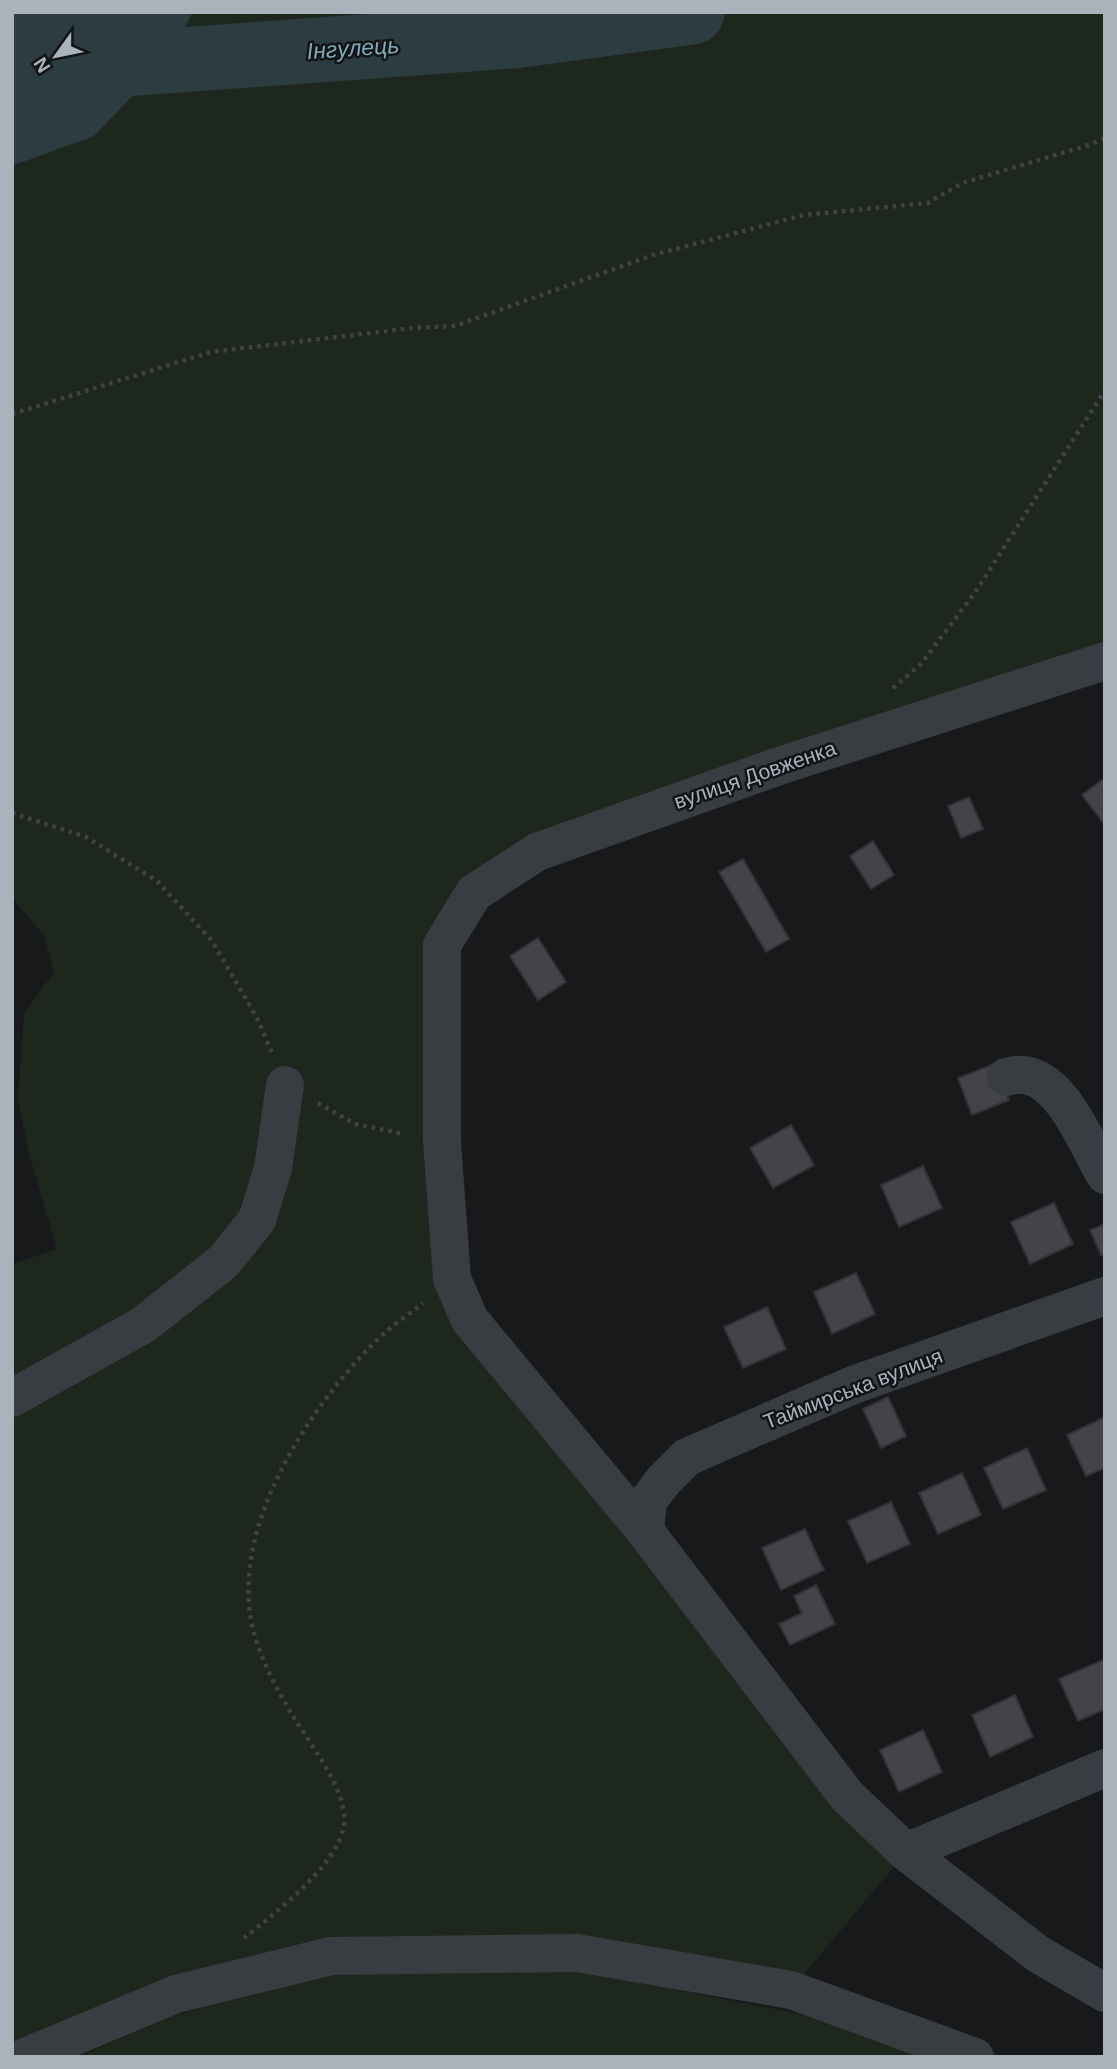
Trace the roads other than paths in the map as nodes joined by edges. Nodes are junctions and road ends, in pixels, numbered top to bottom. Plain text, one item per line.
1 (1105, 661) edge
2 (1006, 1077) dead end
3 (285, 1085) road end
4 (1105, 1175) edge
5 (1105, 1296) edge
6 (12, 1398) edge
7 (645, 1531) junction
8 (1105, 1768) edge
9 (906, 1852) junction
10 (1105, 1993) edge
11 (24, 2057) edge
12 (975, 2057) edge

1 - 7 street, вулиця Довженка
2 - 4 street
3 - 6 street
5 - 7 street, Таймирська вулиця
7 - 9 street
8 - 9 street
9 - 10 street
11 - 12 street

